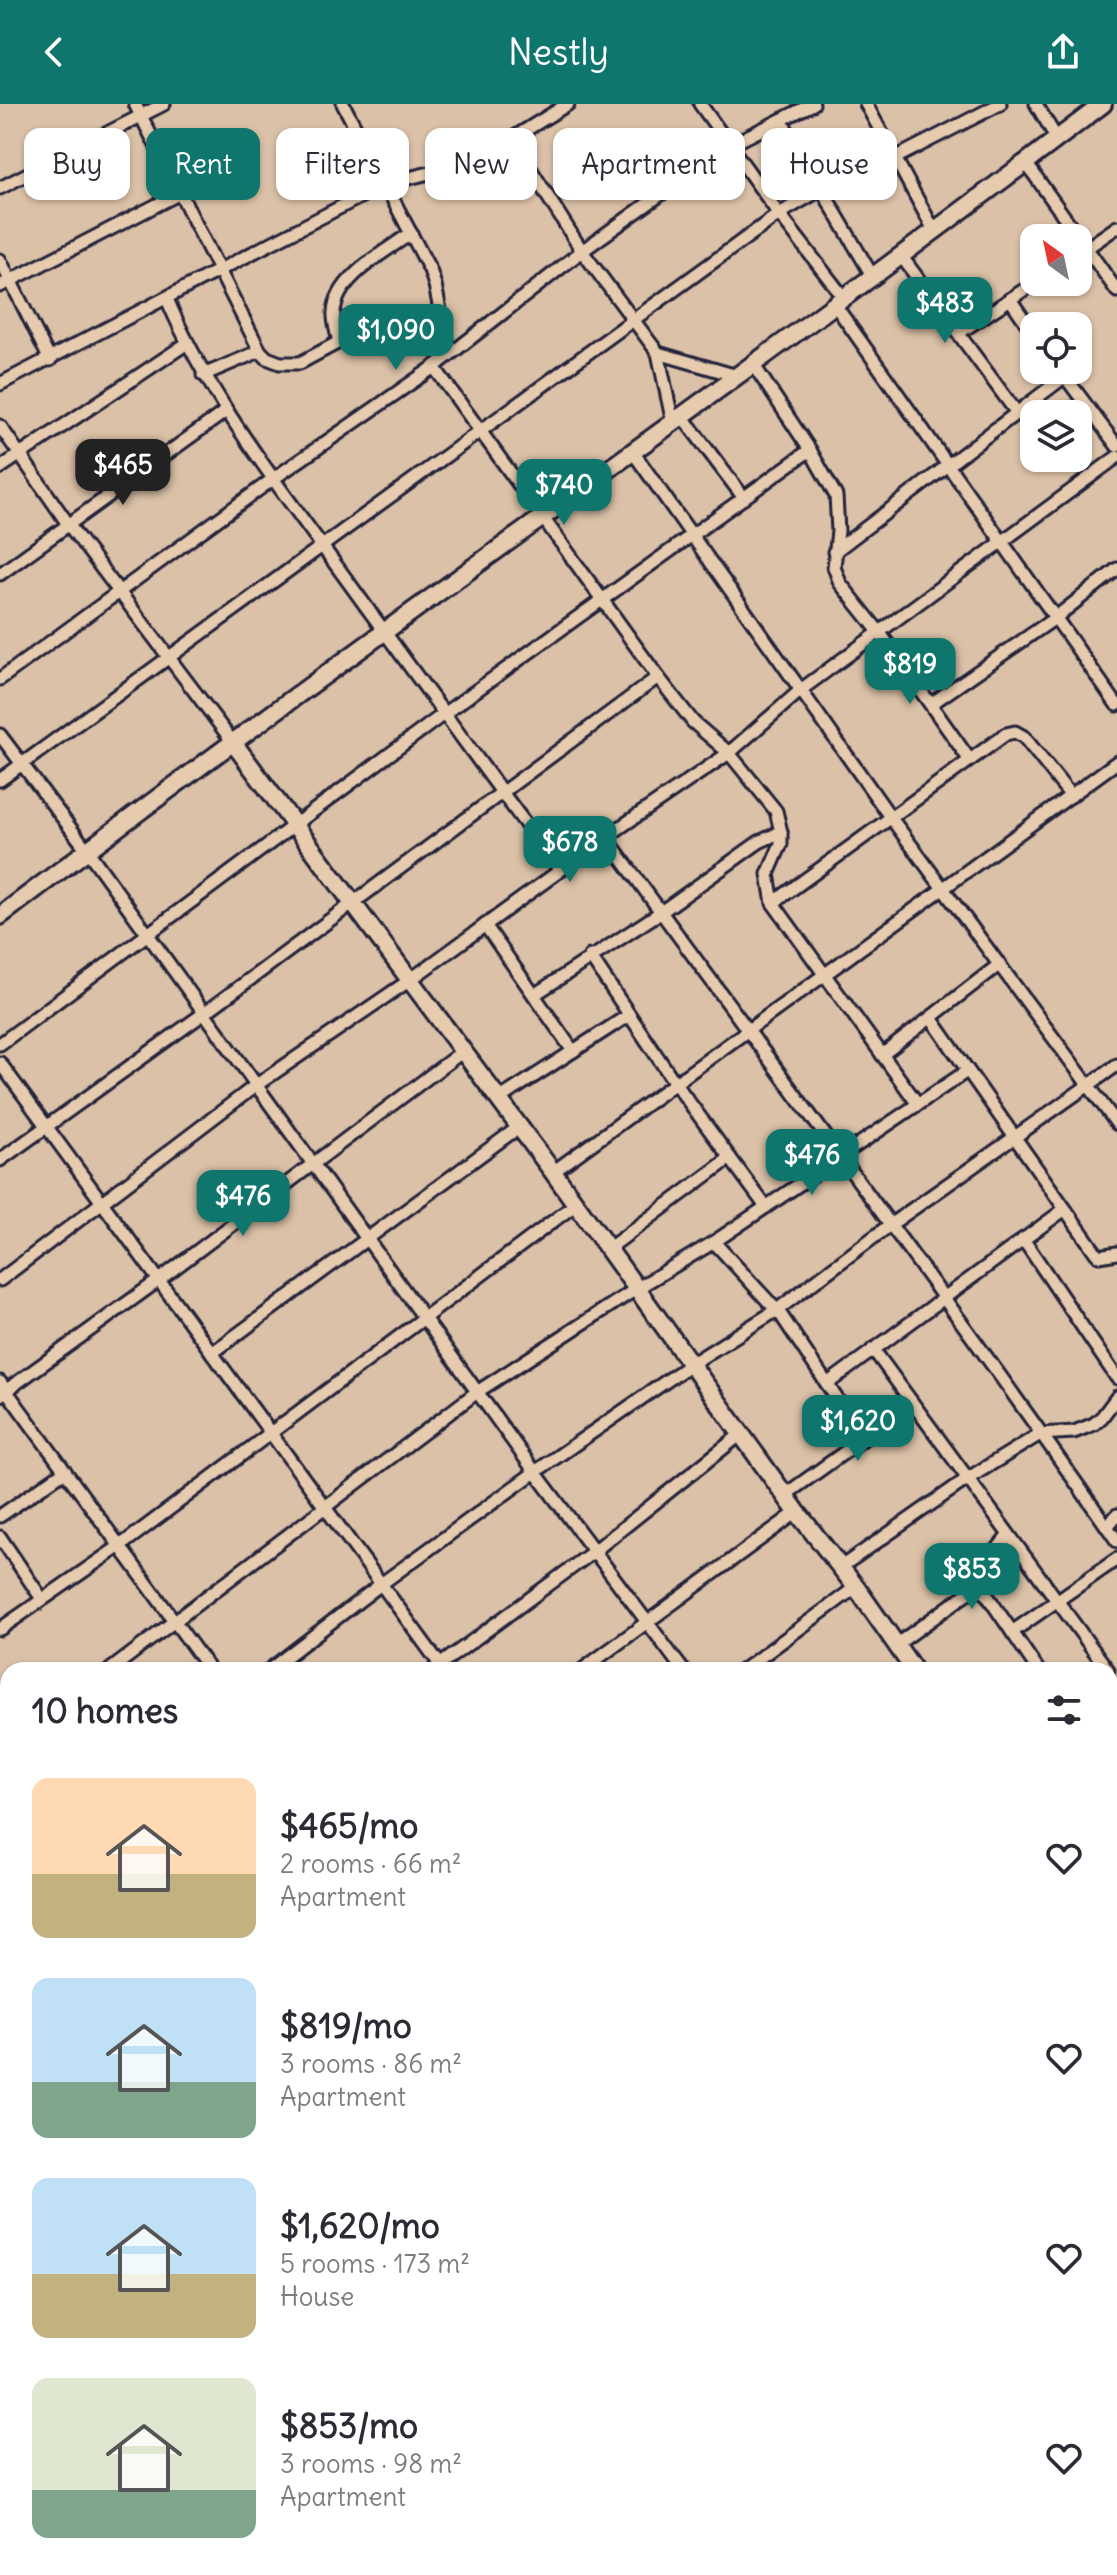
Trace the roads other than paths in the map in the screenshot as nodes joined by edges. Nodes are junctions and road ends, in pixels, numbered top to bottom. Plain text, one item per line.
1 (135, 104) edge
2 (164, 104) edge
3 (700, 104) edge
4 (813, 104) edge
5 (866, 104) edge
6 (1000, 104) edge
7 (1036, 104) edge
8 (1103, 104) edge
9 (345, 105) edge
10 (564, 105) edge
11 (142, 116) junction
12 (781, 120) junction
13 (148, 128) edge
14 (357, 128) edge
15 (531, 128) edge
16 (716, 128) edge
17 (786, 128) edge
18 (879, 128) edge
19 (745, 138) edge
20 (1057, 139) junction
21 (897, 157) edge
22 (897, 162) edge
23 (1026, 163) junction
24 (745, 169) edge
25 (537, 179) edge
26 (0, 188) edge
27 (166, 200) edge
28 (183, 200) edge
29 (355, 200) edge
30 (393, 200) edge
31 (653, 200) edge
32 (803, 200) edge
33 (828, 200) edge
34 (779, 214) junction
35 (1065, 224) edge
36 (1117, 227) edge
37 (935, 232) junction
38 (411, 233) junction
39 (1092, 244) edge
40 (582, 251) junction
41 (902, 257) junction
42 (0, 260) edge
43 (1092, 262) edge
44 (219, 272) junction
45 (873, 277) junction
46 (5, 283) edge
47 (1117, 291) edge
48 (1020, 292) edge
49 (167, 299) junction
50 (1010, 299) junction
51 (840, 302) junction
52 (1020, 314) edge
53 (634, 321) junction
54 (445, 333) junction
55 (959, 333) junction
56 (339, 342) junction
57 (186, 344) junction
58 (260, 351) junction
59 (658, 353) junction
60 (449, 355) junction
61 (50, 360) junction
62 (753, 364) junction
63 (434, 367) junction
64 (203, 375) junction
65 (737, 376) junction
66 (0, 384) edge
67 (1050, 384) edge
68 (1070, 384) edge
69 (226, 411) junction
70 (1017, 413) junction
71 (678, 419) junction
72 (0, 426) edge
73 (481, 433) junction
74 (1117, 446) edge
75 (810, 450) junction
76 (633, 452) junction
77 (17, 454) junction
78 (1117, 457) edge
79 (947, 466) junction
80 (0, 468) edge
81 (273, 479) junction
82 (744, 498) junction
83 (543, 517) junction
84 (68, 524) junction
85 (692, 536) junction
86 (1001, 544) junction
87 (323, 547) junction
88 (834, 552) junction
89 (1117, 569) edge
90 (0, 574) edge
91 (120, 592) junction
92 (603, 600) junction
93 (1055, 618) junction
94 (384, 632) junction
95 (880, 633) junction
96 (170, 658) junction
97 (658, 677) junction
98 (0, 679) edge
99 (802, 689) junction
100 (931, 704) junction
101 (1117, 705) edge
102 (445, 713) junction
103 (0, 735) edge
104 (232, 741) junction
105 (729, 753) junction
106 (969, 759) junction
107 (1117, 762) edge
108 (21, 764) junction
109 (0, 780) edge
110 (501, 793) junction
111 (1071, 796) junction
112 (891, 818) junction
113 (295, 825) junction
114 (781, 832) junction
115 (606, 837) junction
116 (87, 850) junction
117 (560, 870) junction
118 (945, 889) junction
119 (352, 901) junction
120 (773, 903) junction
121 (661, 912) junction
122 (0, 916) edge
123 (485, 925) junction
124 (145, 934) junction
125 (590, 956) junction
126 (1000, 964) junction
127 (825, 975) junction
128 (410, 980) junction
129 (534, 995) junction
130 (203, 1014) junction
131 (629, 1015) junction
132 (931, 1018) junction
133 (748, 1031) junction
134 (0, 1044) edge
135 (463, 1051) junction
136 (573, 1051) junction
137 (882, 1055) junction
138 (0, 1063) edge
139 (1117, 1065) edge
140 (967, 1071) junction
141 (675, 1083) junction
142 (1089, 1085) junction
143 (255, 1086) junction
144 (499, 1099) junction
145 (917, 1103) junction
146 (1117, 1124) edge
147 (46, 1126) junction
148 (519, 1127) junction
149 (1016, 1137) junction
150 (843, 1157) junction
151 (730, 1158) junction
152 (0, 1160) edge
153 (311, 1164) junction
154 (553, 1172) junction
155 (103, 1204) junction
156 (576, 1204) junction
157 (766, 1207) junction
158 (1065, 1209) junction
159 (890, 1225) junction
160 (1023, 1239) junction
161 (366, 1240) junction
162 (714, 1242) junction
163 (608, 1249) junction
164 (1117, 1253) edge
165 (0, 1280) edge
166 (159, 1280) junction
167 (636, 1289) junction
168 (945, 1296) junction
169 (777, 1310) junction
170 (422, 1317) junction
171 (873, 1349) junction
172 (212, 1353) junction
173 (691, 1364) junction
174 (1117, 1378) edge
175 (827, 1384) junction
176 (2, 1389) edge
177 (477, 1392) junction
178 (1117, 1397) edge
179 (912, 1404) junction
180 (271, 1433) junction
181 (741, 1434) junction
182 (1040, 1434) junction
183 (863, 1438) junction
184 (65, 1471) junction
185 (535, 1472) junction
186 (967, 1479) junction
187 (785, 1495) junction
188 (324, 1506) junction
189 (797, 1512) junction
190 (1117, 1515) edge
191 (0, 1516) edge
192 (1107, 1527) junction
193 (1008, 1536) junction
194 (0, 1537) edge
195 (1117, 1541) edge
196 (120, 1546) junction
197 (593, 1552) junction
198 (1117, 1559) edge
199 (841, 1567) junction
200 (978, 1582) junction
201 (381, 1584) junction
202 (856, 1587) junction
203 (42, 1599) junction
204 (1057, 1601) junction
205 (175, 1622) junction
206 (648, 1622) junction
207 (0, 1629) edge
208 (1012, 1632) junction
209 (896, 1645) junction
210 (121, 1662) edge
211 (204, 1662) edge
212 (279, 1662) edge
213 (435, 1662) edge
214 (447, 1662) edge
215 (593, 1662) edge
216 (677, 1662) edge
217 (754, 1662) edge
218 (904, 1662) edge
219 (1033, 1662) edge
220 (1103, 1662) edge

1 - 11 street
2 - 11 street
3 - 16 street
4 - 12 street
5 - 18 street
6 - 21 street
7 - 20 street
8 - 20 street
9 - 14 street
10 - 15 street
11 - 13 street
11 - 26 street
12 - 17 street
12 - 19 street
20 - 23 street
22 - 37 street
23 - 35 street
23 - 37 street
24 - 34 street
25 - 40 street
27 - 46 street
28 - 44 street
29 - 44 street
30 - 38 street
31 - 40 street
32 - 34 street
33 - 45 street
34 - 51 street
34 - 53 street
36 - 39 street
37 - 41 street
38 - 54 street
38 - 56 street
40 - 53 street
40 - 60 street
41 - 45 street
41 - 55 street
42 - 46 street
43 - 47 street
44 - 49 street
44 - 58 street
45 - 51 street
46 - 61 street
48 - 50 street
49 - 57 street
49 - 61 street
50 - 52 street
50 - 55 street
51 - 62 street
51 - 79 street
53 - 59 street
53 - 73 street
54 - 56 street
54 - 60 street
55 - 70 street
56 - 58 street
57 - 64 street
57 - 77 street
58 - 64 street
59 - 65 street
59 - 71 street
60 - 63 street
61 - 66 street
62 - 65 street
62 - 75 street
63 - 73 street
63 - 81 street
64 - 69 street
65 - 71 street
67 - 70 street
68 - 74 street
69 - 81 street
69 - 84 street
70 - 79 street
71 - 76 street
71 - 82 street
72 - 77 street
73 - 83 street
73 - 87 street
75 - 82 street
75 - 88 street
76 - 83 street
76 - 85 street
77 - 80 street
77 - 84 street
78 - 86 street
79 - 86 street
79 - 88 street
81 - 87 street
81 - 91 street
82 - 85 street
83 - 92 street
83 - 94 street
84 - 90 street
84 - 91 street
85 - 92 street
85 - 99 street
86 - 93 street
86 - 95 street
87 - 94 street
87 - 96 street
88 - 95 street
89 - 93 street
91 - 96 street
91 - 98 street
92 - 97 street
92 - 102 street
93 - 100 street
93 - 101 street
94 - 102 street
94 - 104 street
95 - 99 street
95 - 100 street
96 - 104 street
96 - 108 street
97 - 105 street
97 - 110 street
99 - 105 street
99 - 112 street
100 - 106 street
102 - 110 street
102 - 113 street
103 - 108 street
104 - 113 street
104 - 116 street
105 - 114 street
105 - 115 street
106 - 111 street
106 - 112 street
107 - 111 street
108 - 109 street
108 - 116 street
110 - 117 street
110 - 119 street
111 - 118 street
112 - 118 street
112 - 120 street
113 - 119 street
113 - 124 street
114 - 120 street
114 - 121 street
115 - 117 street
115 - 121 street
116 - 122 street
116 - 124 street
117 - 123 street
118 - 126 street
118 - 127 street
119 - 128 street
119 - 130 street
120 - 127 street
121 - 125 street
121 - 133 street
123 - 128 street
123 - 129 street
124 - 130 street
124 - 134 street
125 - 129 street
125 - 131 street
126 - 132 street
126 - 142 street
127 - 133 street
127 - 137 street
128 - 135 street
128 - 143 street
129 - 136 street
130 - 143 street
130 - 147 street
131 - 136 street
131 - 141 street
132 - 137 street
132 - 140 street
133 - 141 street
133 - 150 street
135 - 144 street
135 - 153 street
136 - 144 street
137 - 145 street
138 - 147 street
139 - 142 street
140 - 145 street
140 - 149 street
141 - 151 street
141 - 154 street
142 - 146 street
142 - 149 street
143 - 153 street
143 - 155 street
144 - 148 street
145 - 150 street
147 - 152 street
147 - 155 street
148 - 154 street
148 - 161 street
149 - 158 street
149 - 159 street
150 - 157 street
150 - 159 street
151 - 157 street
151 - 163 street
153 - 161 street
153 - 166 street
154 - 156 street
155 - 165 street
155 - 166 street
156 - 163 street
156 - 170 street
157 - 162 street
158 - 160 street
158 - 164 street
159 - 168 street
159 - 169 street
160 - 168 street
160 - 174 street
161 - 170 street
161 - 172 street
162 - 167 street
162 - 169 street
163 - 167 street
166 - 172 street
166 - 176 street
167 - 173 street
167 - 177 street
168 - 171 street
168 - 182 street
169 - 173 street
169 - 175 street
170 - 177 street
170 - 180 street
171 - 175 street
171 - 179 street
172 - 180 street
173 - 181 street
173 - 185 street
175 - 183 street
176 - 184 street
177 - 185 street
177 - 188 street
178 - 182 street
179 - 183 street
179 - 186 street
180 - 188 street
180 - 196 street
181 - 187 street
181 - 197 street
182 - 186 street
182 - 192 street
183 - 187 street
184 - 191 street
184 - 196 street
185 - 197 street
185 - 201 street
186 - 193 street
186 - 199 street
187 - 189 street
188 - 201 street
188 - 205 street
189 - 199 street
189 - 206 street
190 - 192 street
192 - 195 street
193 - 200 street
193 - 204 street
194 - 203 street
196 - 203 street
196 - 205 street
197 - 206 street
197 - 214 street
198 - 204 street
199 - 202 street
200 - 208 street
200 - 209 street
201 - 212 street
201 - 213 street
202 - 209 street
202 - 217 street
203 - 207 street
204 - 208 street
204 - 220 street
205 - 210 street
205 - 211 street
206 - 215 street
206 - 216 street
208 - 219 street
209 - 218 street

